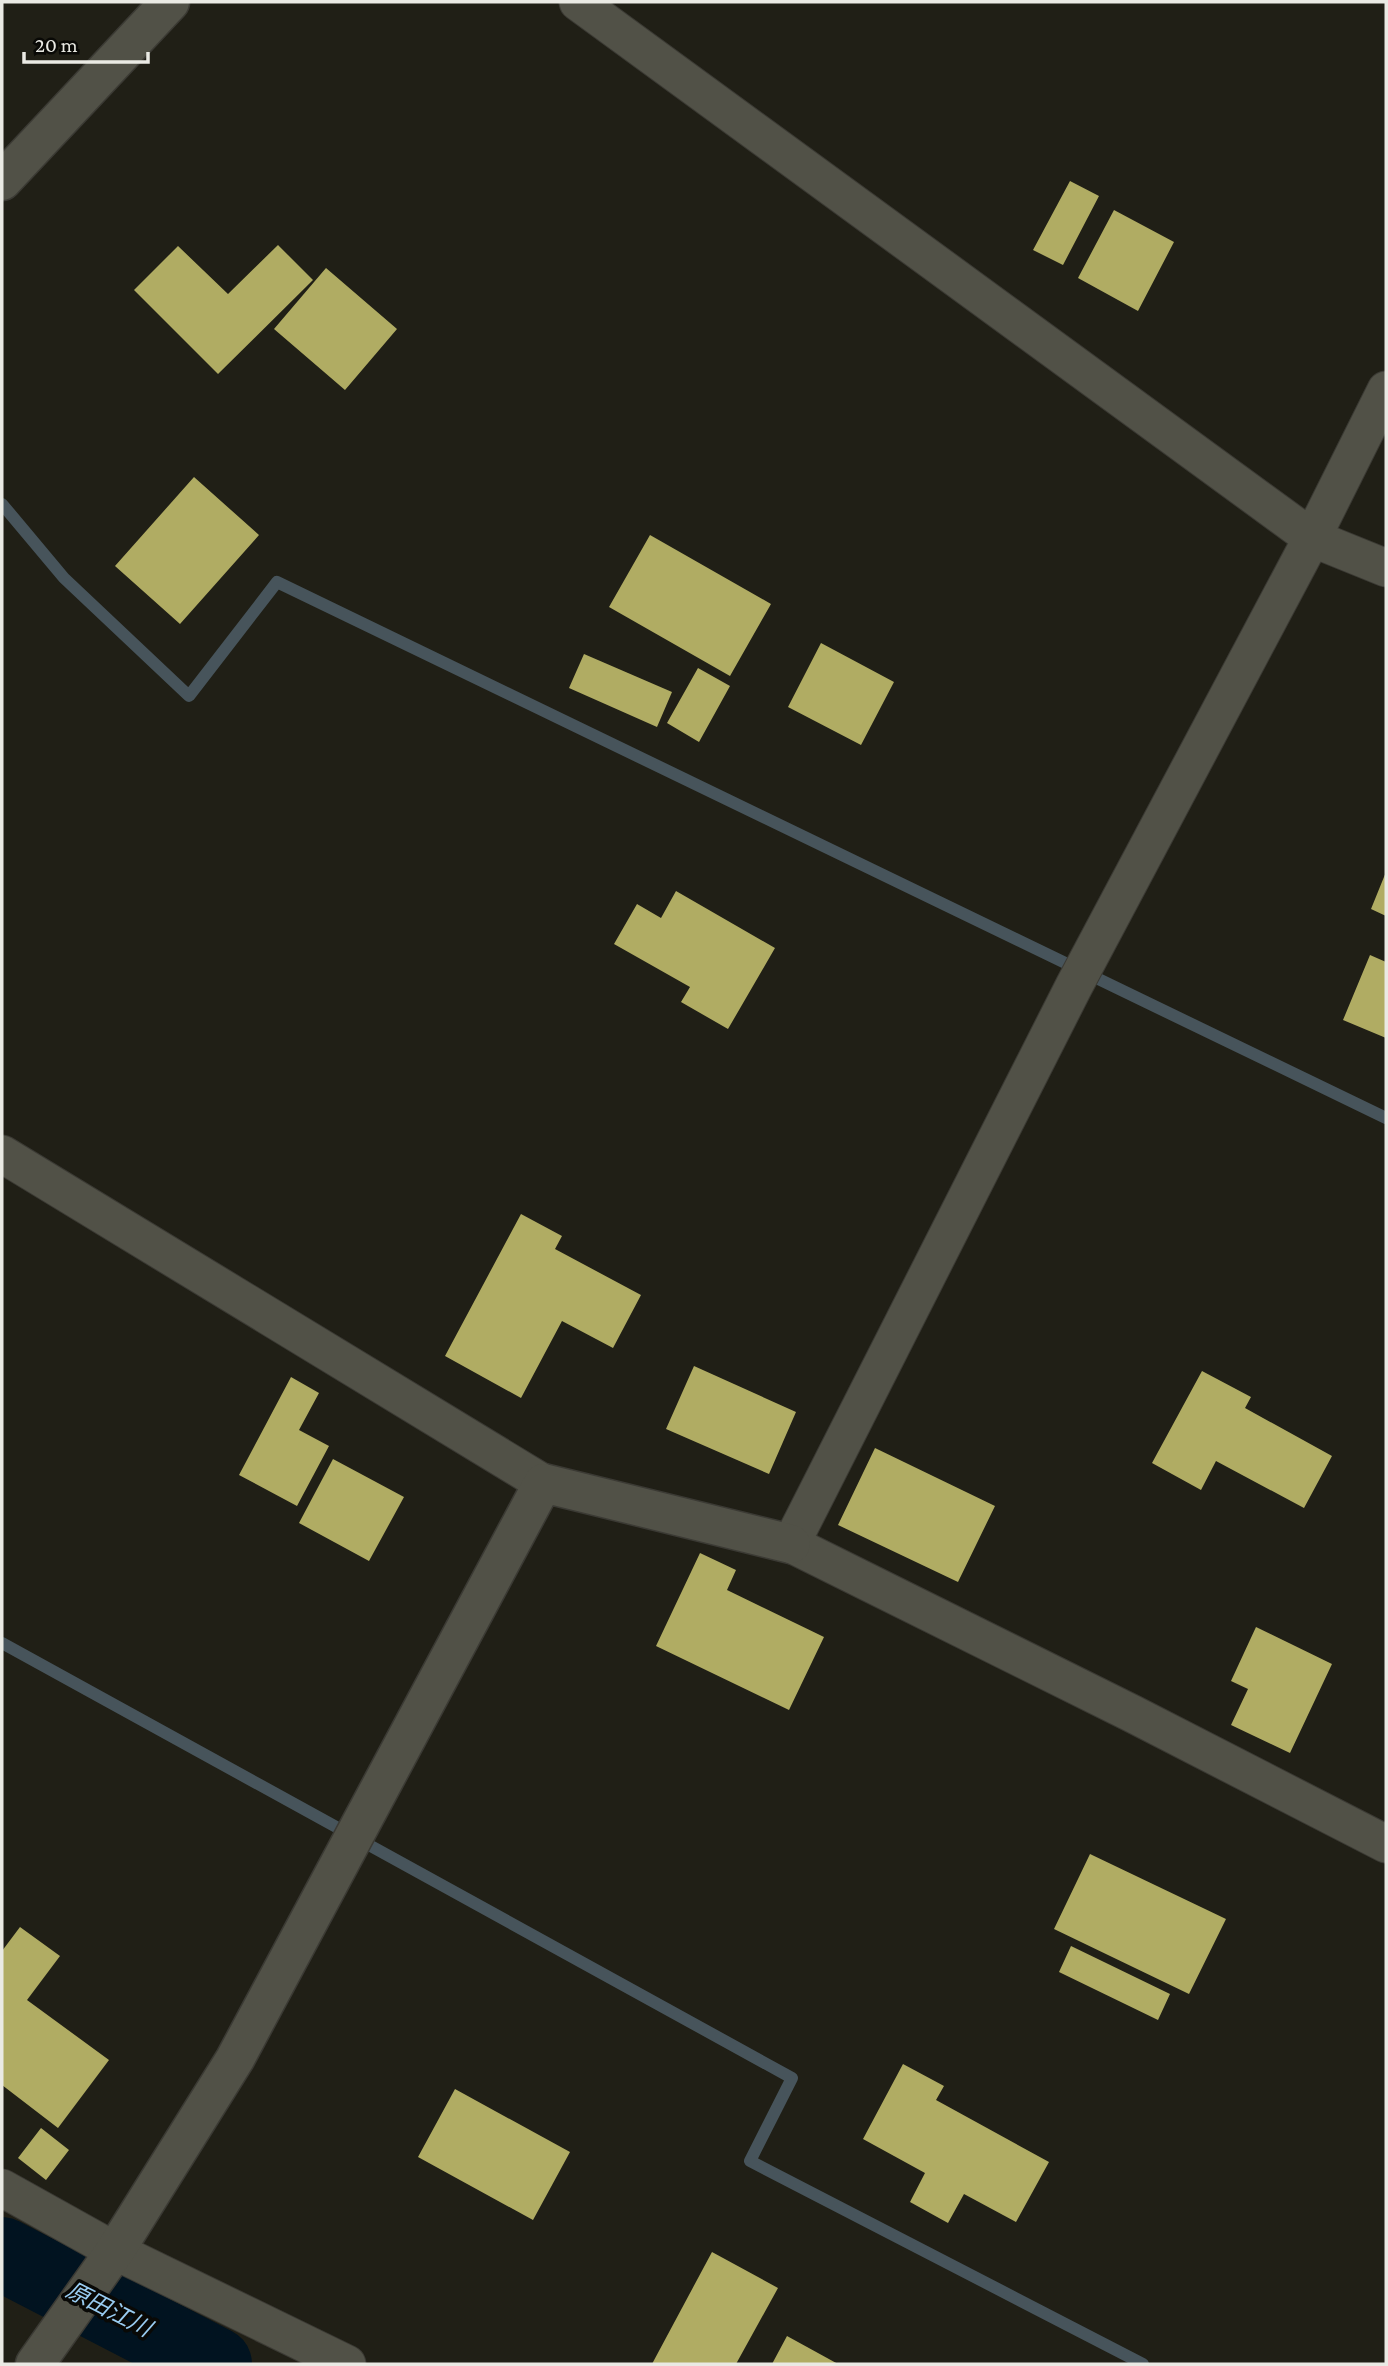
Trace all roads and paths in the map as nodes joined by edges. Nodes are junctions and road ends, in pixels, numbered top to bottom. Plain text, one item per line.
1 (170, 2) edge
2 (578, 2) edge
3 (2, 181) edge
4 (1386, 390) edge
5 (1312, 538) junction
6 (1386, 568) edge
7 (2, 1154) edge
8 (543, 1483) junction
9 (791, 1544) junction
10 (1386, 1844) edge
11 (2, 2188) edge
12 (109, 2259) junction
13 (45, 2349) edge
14 (347, 2364) edge

1 - 3 street
2 - 5 street
4 - 5 street
5 - 6 street
5 - 9 street
7 - 8 street
8 - 9 street
8 - 12 street
9 - 10 street
11 - 12 street
12 - 13 street
12 - 14 street

